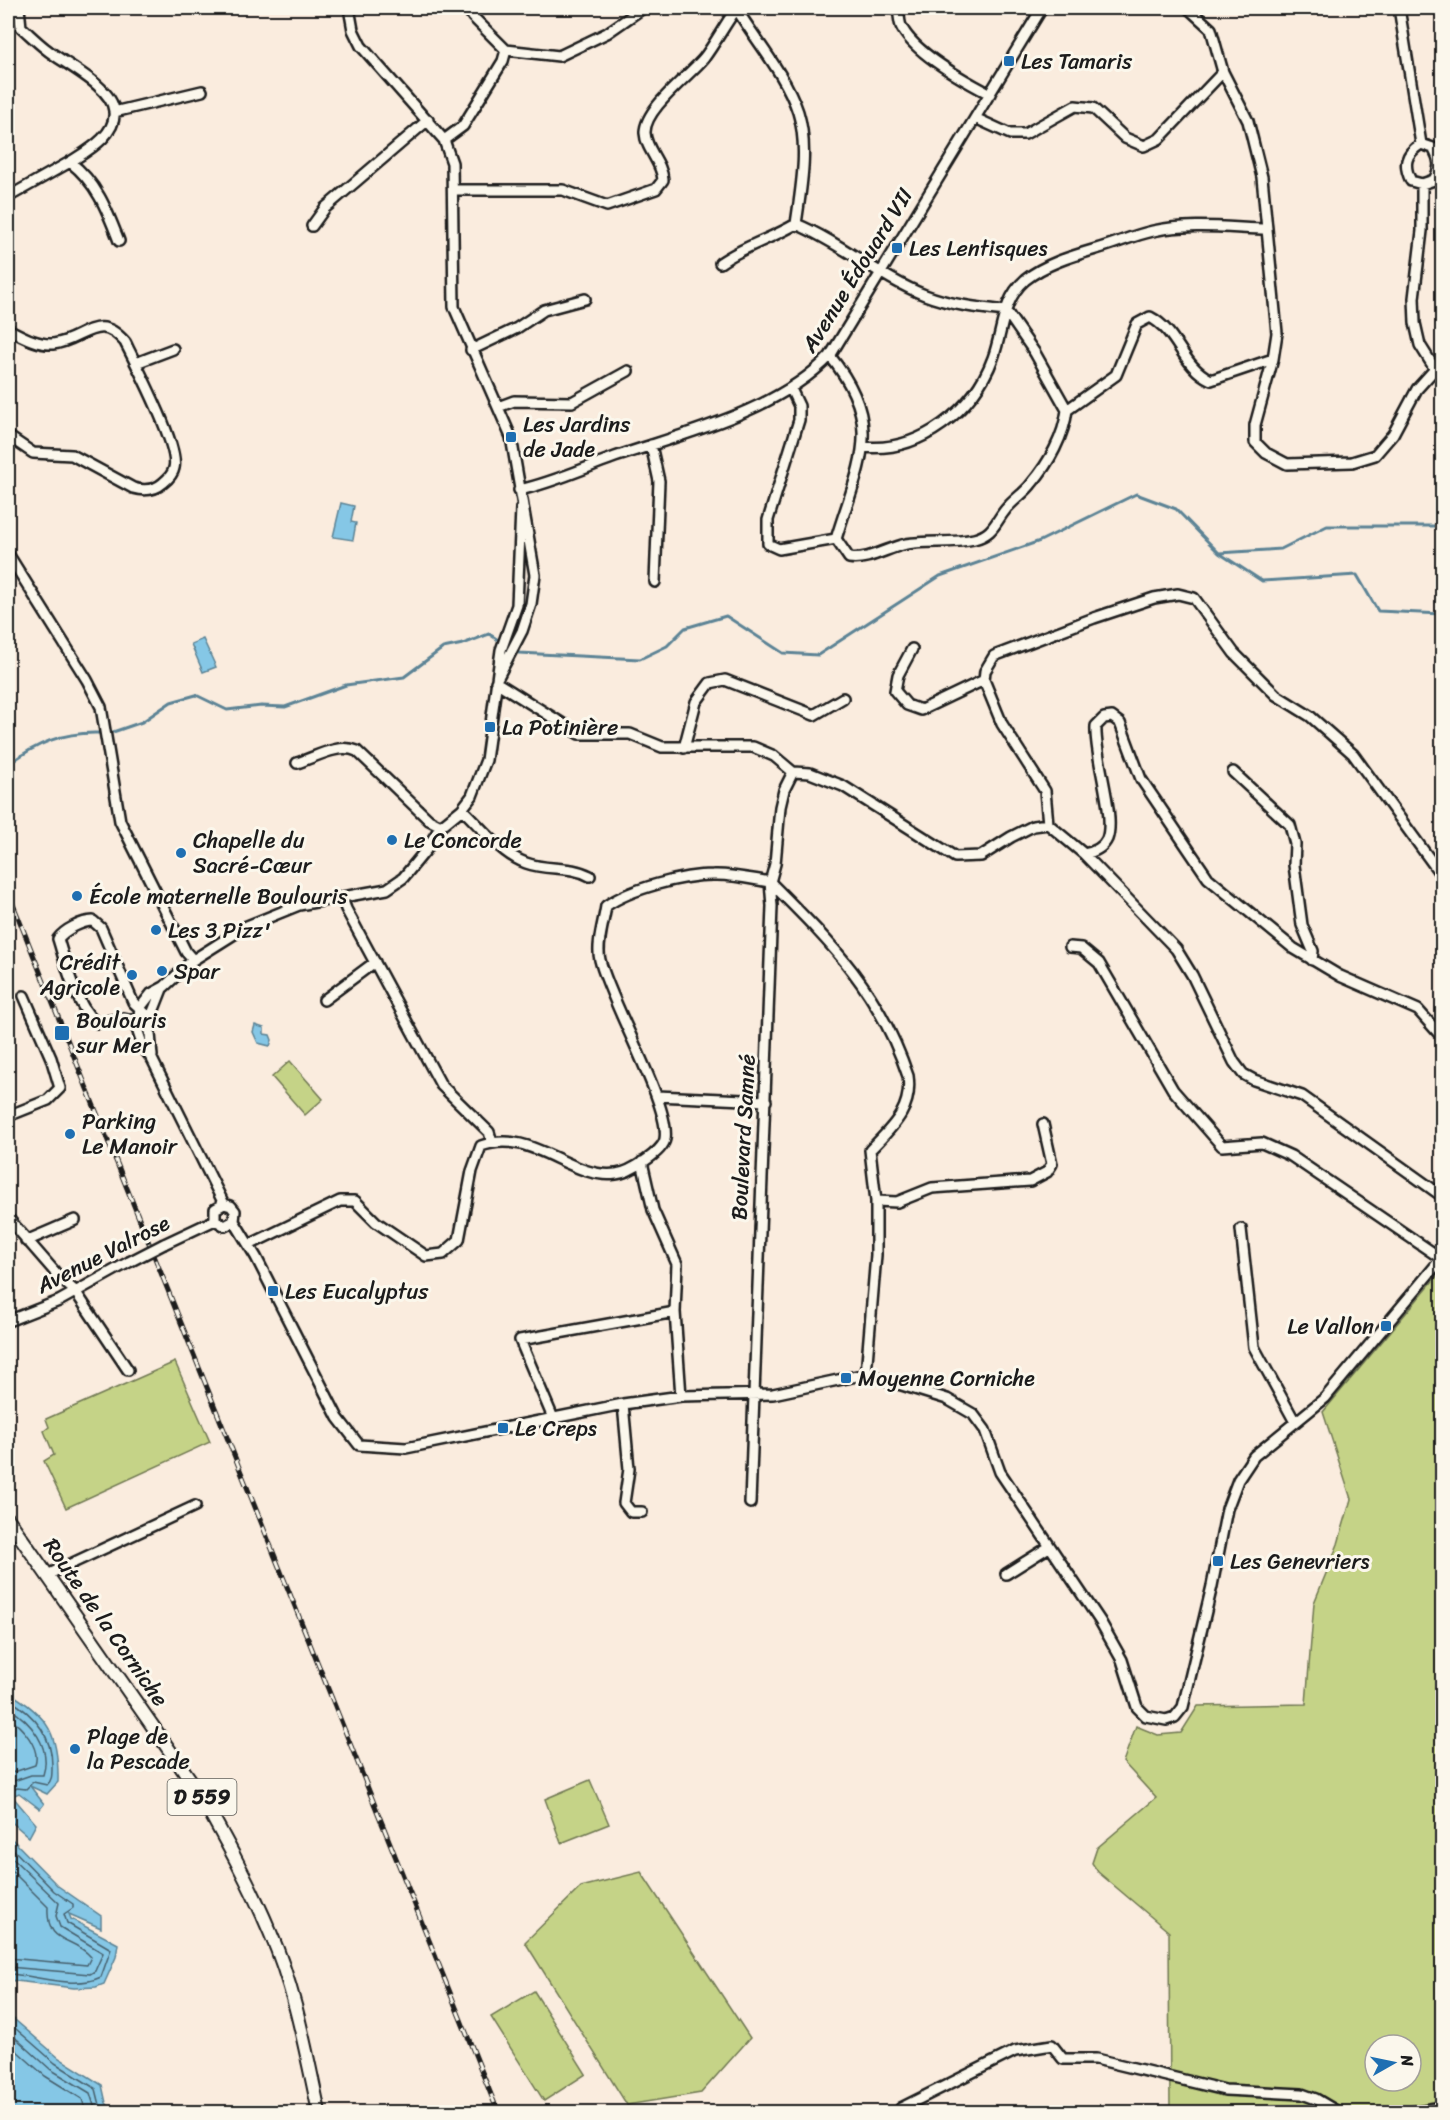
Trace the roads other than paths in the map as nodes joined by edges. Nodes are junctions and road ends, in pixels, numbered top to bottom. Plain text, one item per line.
1 (19, 8) edge
2 (349, 8) edge
3 (467, 8) edge
4 (643, 8) edge
5 (736, 8) edge
6 (898, 8) edge
7 (1042, 8) edge
8 (1188, 8) edge
9 (1400, 8) edge
10 (506, 50) junction
11 (1223, 72) junction
12 (202, 91) dead end
13 (990, 94) junction
14 (114, 112) junction
15 (975, 118) junction
16 (428, 120) junction
17 (444, 140) junction
18 (1421, 144) junction
19 (70, 162) junction
20 (1422, 184) junction
21 (454, 190) junction
22 (8, 197) edge
23 (796, 224) junction
24 (312, 226) dead end
25 (1267, 229) junction
26 (119, 241) dead end
27 (720, 263) dead end
28 (882, 273) junction
29 (585, 299) dead end
30 (1006, 311) junction
31 (8, 329) edge
32 (173, 349) dead end
33 (471, 350) junction
34 (830, 356) junction
35 (1273, 359) junction
36 (136, 363) junction
37 (628, 370) dead end
38 (1439, 370) edge
39 (791, 389) junction
40 (498, 407) junction
41 (1067, 410) junction
42 (8, 436) edge
43 (651, 445) junction
44 (863, 447) junction
45 (519, 490) junction
46 (521, 508) junction
47 (836, 538) junction
48 (8, 554) edge
49 (655, 582) dead end
50 (912, 649) dead end
51 (984, 680) junction
52 (496, 682) junction
53 (843, 698) dead end
54 (684, 748) junction
55 (297, 763) dead end
56 (794, 772) junction
57 (1233, 772) dead end
58 (462, 809) junction
59 (1048, 824) junction
60 (441, 826) junction
61 (1084, 854) junction
62 (590, 876) dead end
63 (1443, 876) edge
64 (770, 882) junction
65 (342, 898) junction
66 (1070, 947) dead end
67 (193, 960) junction
68 (1312, 960) junction
69 (375, 962) junction
70 (24, 996) dead end
71 (324, 1000) dead end
72 (147, 1013) junction
73 (137, 1021) junction
74 (1443, 1037) edge
75 (152, 1059) junction
76 (657, 1096) junction
77 (766, 1101) junction
78 (8, 1116) edge
79 (1043, 1124) dead end
80 (492, 1142) junction
81 (642, 1162) junction
82 (1443, 1196) edge
83 (876, 1201) junction
84 (224, 1204) junction
85 (8, 1218) edge
86 (75, 1220) dead end
87 (215, 1220) junction
88 (234, 1221) junction
89 (1241, 1229) dead end
90 (26, 1241) junction
91 (249, 1245) junction
92 (1442, 1259) edge
93 (75, 1291) junction
94 (675, 1312) junction
95 (8, 1321) edge
96 (128, 1370) dead end
97 (866, 1374) junction
98 (753, 1394) junction
99 (681, 1396) junction
100 (623, 1404) junction
101 (553, 1418) junction
102 (1295, 1422) junction
103 (750, 1503) dead end
104 (195, 1506) dead end
105 (642, 1512) dead end
106 (8, 1519) edge
107 (1049, 1547) junction
108 (1006, 1574) dead end
109 (47, 1575) junction
110 (1443, 2107) edge
111 (901, 2108) dead end
112 (319, 2112) edge
113 (1338, 2112) edge
114 (1411, 2112) edge

1 - 14 street
2 - 16 street
3 - 10 street
4 - 10 street
5 - 21 street
5 - 23 street
6 - 13 street
7 - 13 street, Avenue Édouard VII
8 - 11 street
9 - 18 street
10 - 17 street
11 - 15 street
11 - 25 street
12 - 14 street
13 - 15 street, Avenue Édouard VII
14 - 19 street
15 - 28 street, Avenue Édouard VII
16 - 17 street
16 - 24 street
17 - 21 street
18 - 20 street
18 - 20 street
19 - 22 street
19 - 26 street
20 - 38 street
21 - 33 street
23 - 27 street
23 - 28 street
25 - 30 street
25 - 35 street
28 - 30 street
28 - 34 street, Avenue Édouard VII
29 - 33 street
30 - 41 street
30 - 44 street
31 - 36 street
32 - 36 street
33 - 40 street
34 - 39 street, Avenue Édouard VII
34 - 44 street
35 - 38 street
35 - 41 street
36 - 42 street
37 - 40 street
39 - 43 street, Avenue Édouard VII
39 - 47 street
40 - 45 street
41 - 47 street
43 - 45 street, Avenue Édouard VII
43 - 49 street
44 - 47 street
45 - 46 street
46 - 52 street
46 - 52 street
48 - 67 street
50 - 51 street
51 - 59 street
51 - 63 street
52 - 54 street
52 - 58 street
53 - 54 street
54 - 56 street
55 - 60 street
56 - 59 street
56 - 64 street, Boulevard Samné
57 - 68 street
58 - 60 street
58 - 62 street
59 - 61 street
60 - 65 street
61 - 68 street
61 - 82 street
64 - 76 street
64 - 77 street, Boulevard Samné
64 - 83 street
65 - 67 street
65 - 69 street
66 - 92 street
67 - 72 street
68 - 74 street
69 - 71 street
69 - 80 street
70 - 78 street
72 - 73 street
72 - 73 street
72 - 75 street
73 - 75 street
75 - 84 street
76 - 77 street
76 - 81 street
77 - 98 street, Boulevard Samné
79 - 83 street
80 - 81 street
80 - 91 street
81 - 94 street
83 - 97 street
84 - 87 street
84 - 88 street
85 - 90 street
86 - 90 street
87 - 88 street
87 - 93 street, Avenue Valrose, bridge
88 - 91 street
89 - 102 street
90 - 93 street
91 - 101 street
92 - 102 street
93 - 95 street, Avenue Valrose
93 - 96 street
94 - 99 street
94 - 101 street
97 - 98 street
97 - 107 street
98 - 99 street
98 - 103 street, Boulevard Samné
99 - 100 street
100 - 101 street
100 - 105 street
102 - 107 street
104 - 109 street
106 - 109 main road, Route de la Corniche / D 559
107 - 108 street
109 - 112 main road, Route de la Corniche / D 559
110 - 114 street
111 - 113 street

